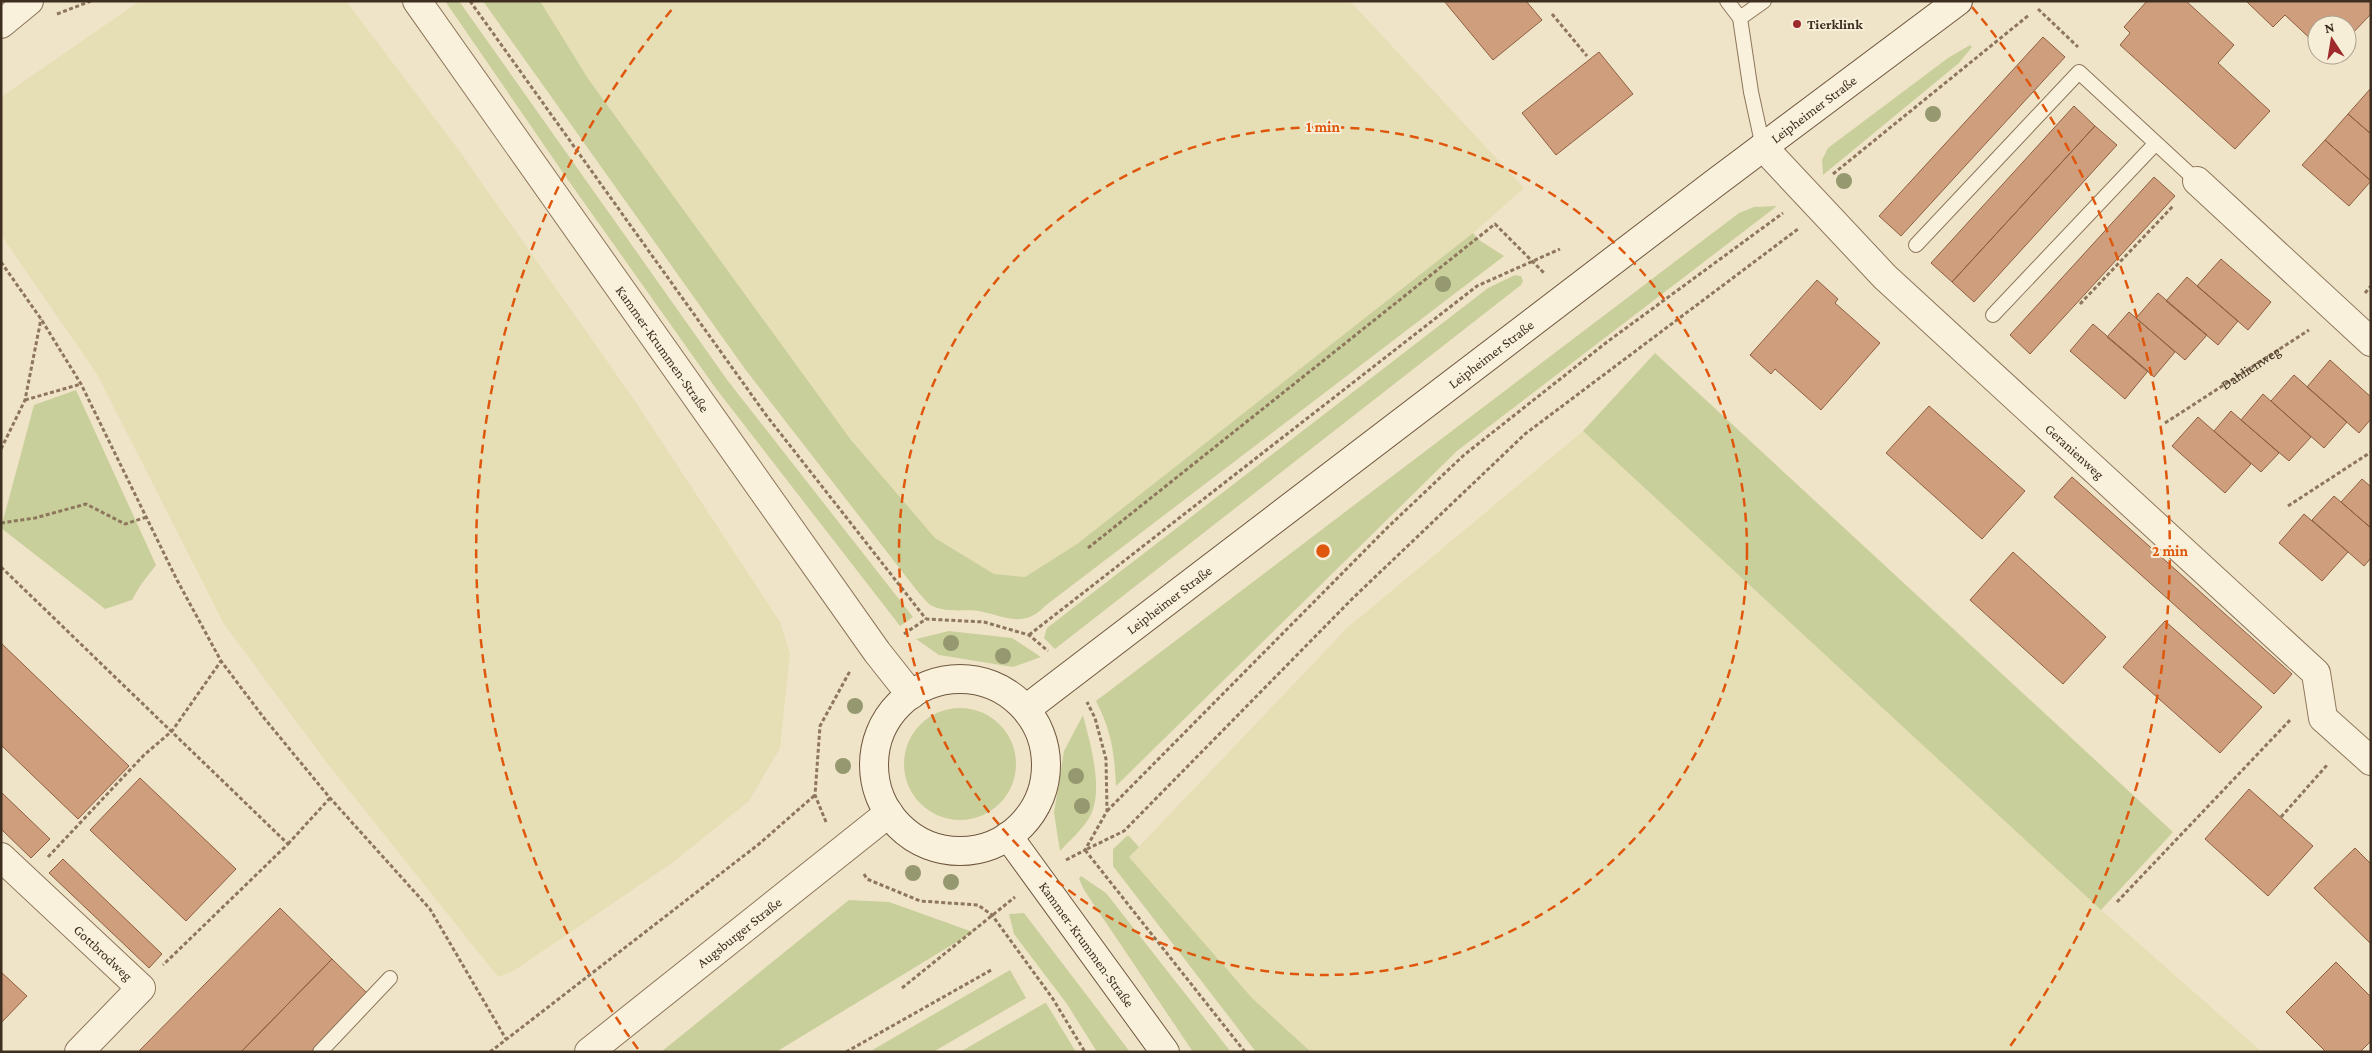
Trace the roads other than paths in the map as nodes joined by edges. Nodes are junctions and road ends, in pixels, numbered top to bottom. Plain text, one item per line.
1 (29, 1) edge
2 (417, 1) edge
3 (1728, 1) edge
4 (1764, 1) edge
5 (1958, 1) edge
6 (1740, 18) junction
7 (1, 24) edge
8 (2156, 143) junction
9 (1763, 147) junction
10 (2197, 181) joint
11 (1916, 245) dead end
12 (1993, 315) dead end
13 (2371, 342) edge
14 (911, 694) junction
15 (1026, 709) junction
16 (2371, 761) edge
17 (889, 813) junction
18 (1008, 836) junction
19 (1, 856) edge
20 (390, 978) dead end
21 (80, 1052) edge
22 (320, 1052) edge
23 (589, 1052) edge
24 (1164, 1052) edge

1 - 7 street
2 - 14 street, Kammer-Krummen-Straße
3 - 6 lane
4 - 6 lane
5 - 9 street, Leipheimer Straße
6 - 9 lane
8 - 10 lane
8 - 11 lane
8 - 12 lane
9 - 15 street, Leipheimer Straße
9 - 16 street, Geranienweg
10 - 13 street
14 - 15 street
14 - 17 street
15 - 18 street
17 - 18 street
17 - 23 street, Augsburger Straße
18 - 24 street, Kammer-Krummen-Straße
19 - 21 street, Gottbrodweg
20 - 22 lane

